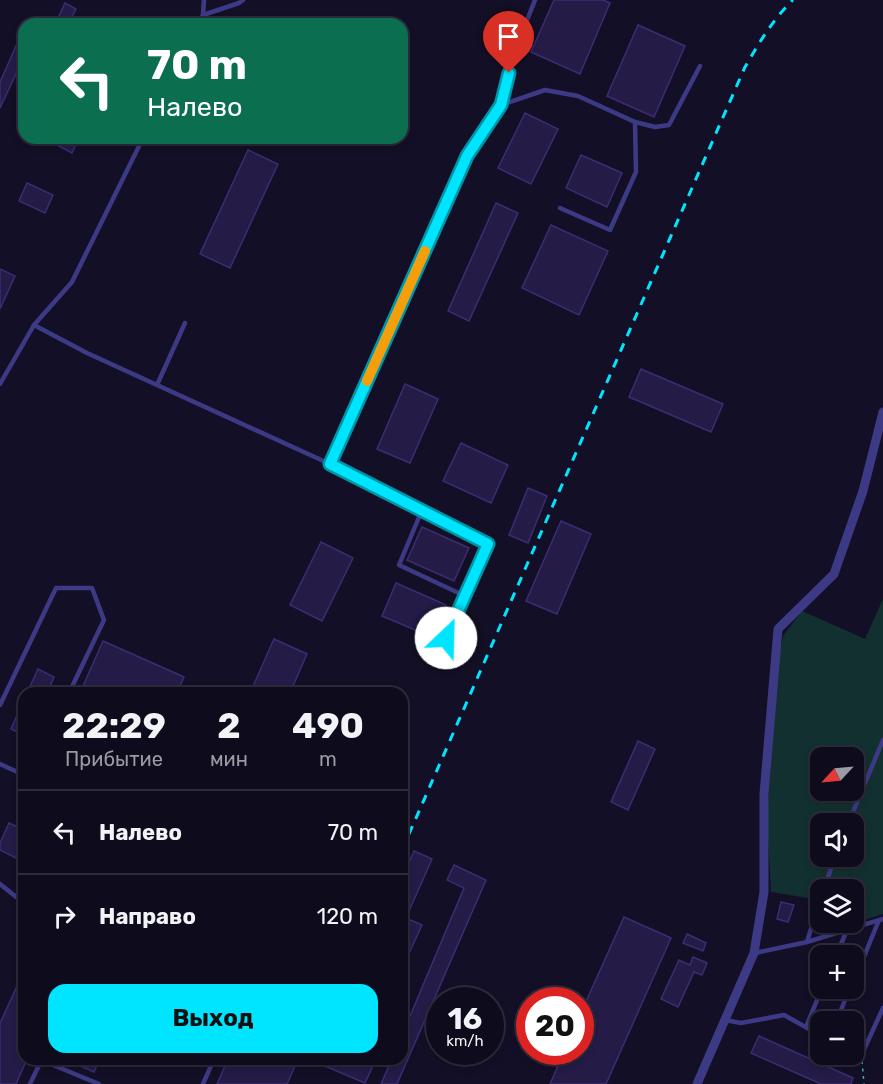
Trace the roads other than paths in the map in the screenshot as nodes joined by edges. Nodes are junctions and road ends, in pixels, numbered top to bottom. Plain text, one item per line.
1 (204, 0) edge
2 (243, 0) edge
3 (535, 0) edge
4 (203, 15) junction
5 (201, 18) edge
6 (700, 66) dead end
7 (501, 105) junction
8 (635, 122) junction
9 (140, 144) edge
10 (560, 208) dead end
11 (185, 323) dead end
12 (34, 325) junction
13 (0, 384) edge
14 (157, 385) junction
15 (883, 412) edge
16 (330, 464) junction
17 (422, 510) junction
18 (465, 596) junction
19 (446, 638) dead end
20 (72, 687) edge
21 (0, 705) edge
22 (883, 740) edge
23 (0, 764) edge
24 (18, 773) edge
25 (853, 813) edge
26 (0, 884) edge
27 (18, 898) edge
28 (881, 920) edge
29 (864, 925) edge
30 (810, 932) edge
31 (837, 933) edge
32 (807, 942) junction
33 (754, 953) junction
34 (864, 958) edge
35 (817, 999) edge
36 (883, 1008) edge
37 (725, 1020) junction
38 (806, 1027) junction
39 (810, 1029) edge
40 (864, 1050) edge
41 (39, 1065) edge
42 (53, 1065) edge
43 (210, 1065) edge
44 (30, 1084) edge
45 (99, 1084) edge
46 (203, 1084) edge
47 (697, 1084) edge

1 - 4 lane
2 - 4 lane
3 - 7 lane
4 - 5 lane
6 - 8 lane
7 - 8 lane
7 - 16 lane
8 - 10 lane
9 - 12 lane
11 - 14 lane
12 - 13 lane
12 - 14 lane
14 - 16 lane
15 - 33 street
16 - 17 lane
17 - 18 lane
17 - 18 lane
18 - 19 lane
20 - 21 lane
22 - 25 lane
23 - 24 lane
26 - 27 lane
28 - 29 lane
28 - 34 lane
30 - 32 lane
31 - 32 lane
32 - 33 lane
33 - 37 street
35 - 38 lane
36 - 40 lane
37 - 38 lane
37 - 47 street
38 - 39 lane
41 - 44 lane
42 - 45 lane
43 - 46 lane

